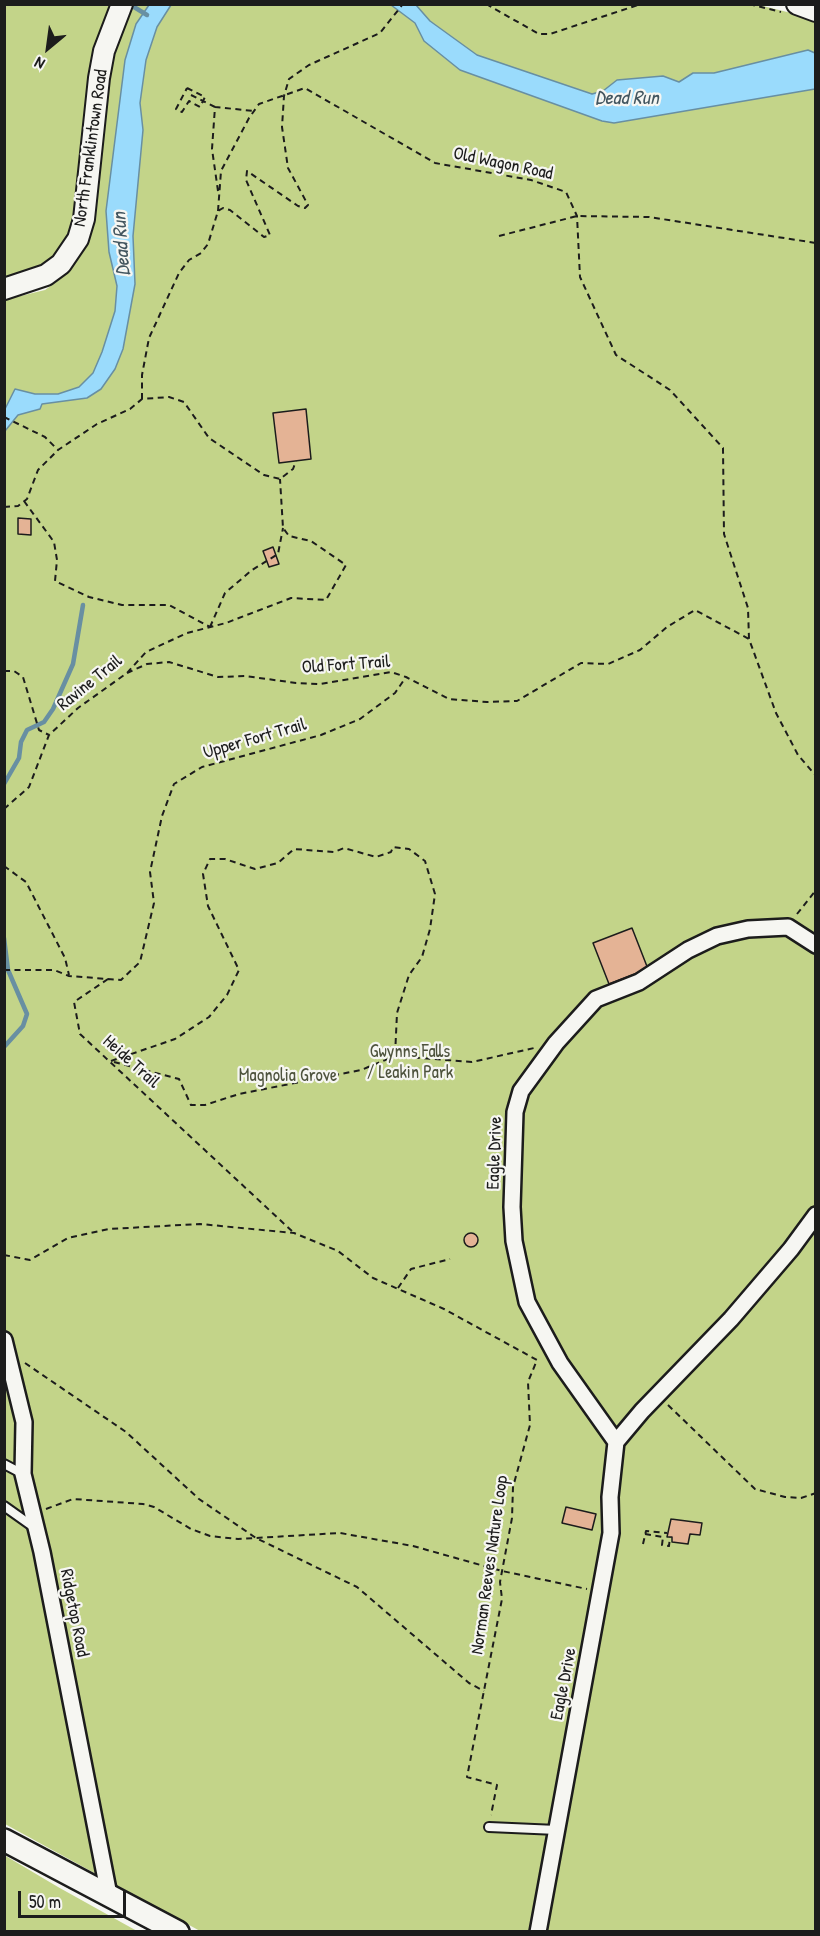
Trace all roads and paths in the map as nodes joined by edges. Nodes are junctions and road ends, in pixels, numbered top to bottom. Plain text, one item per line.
1 (122, 4) edge
2 (403, 4) edge
3 (486, 4) edge
4 (640, 4) edge
5 (749, 4) edge
6 (792, 9) edge
7 (816, 12) edge
8 (191, 95) dead end
9 (284, 96) junction
10 (203, 101) junction
11 (215, 107) junction
12 (254, 111) junction
13 (219, 195) junction
14 (218, 211) junction
15 (577, 216) junction
16 (499, 236) dead end
17 (816, 243) edge
18 (4, 289) edge
19 (142, 399) junction
20 (4, 417) edge
21 (58, 450) junction
22 (296, 461) dead end
23 (280, 479) junction
24 (24, 501) junction
25 (4, 507) edge
26 (283, 528) junction
27 (210, 627) junction
28 (749, 639) junction
29 (4, 671) edge
30 (127, 673) junction
31 (406, 677) junction
32 (49, 735) junction
33 (816, 776) edge
34 (6, 808) edge
35 (4, 866) edge
36 (816, 890) edge
37 (788, 927) junction
38 (816, 945) edge
39 (4, 970) edge
40 (69, 976) junction
41 (108, 979) junction
42 (556, 1043) junction
43 (394, 1056) junction
44 (111, 1062) junction
45 (816, 1215) edge
46 (294, 1233) junction
47 (4, 1255) edge
48 (450, 1259) dead end
49 (398, 1289) junction
50 (6, 1345) edge
51 (658, 1395) junction
52 (616, 1442) junction
53 (4, 1464) edge
54 (23, 1474) junction
55 (816, 1493) edge
56 (4, 1506) edge
57 (34, 1521) junction
58 (667, 1533) dead end
59 (645, 1534) junction
60 (670, 1537) dead end
61 (256, 1538) junction
62 (643, 1544) dead end
63 (502, 1571) junction
64 (602, 1587) junction
65 (484, 1691) junction
66 (489, 1827) joint
67 (557, 1830) junction
68 (4, 1840) edge
69 (109, 1895) junction
70 (178, 1932) edge
71 (538, 1932) edge

1 - 18 street, North Franklintown Road
2 - 9 path
3 - 4 path
5 - 6 path
6 - 7 street
8 - 10 path
9 - 12 path, Old Wagon Road
9 - 14 path
9 - 15 path, Old Wagon Road
10 - 10 path
10 - 11 path
11 - 12 path
11 - 13 path
12 - 13 path
13 - 14 path
14 - 19 path
15 - 16 path
15 - 17 path
15 - 28 path, Old Wagon Road
19 - 21 path
19 - 23 path
20 - 21 path
21 - 24 path
22 - 23 path
23 - 26 path
24 - 25 path
24 - 27 path
26 - 27 path
26 - 27 path, Ravine Trail
27 - 30 path, Ravine Trail
28 - 31 path, Old Fort Trail
28 - 33 path, Old Wagon Road
29 - 32 path
30 - 31 path, Old Fort Trail
30 - 32 path, Ravine Trail
31 - 41 path, Upper Fort Trail
32 - 34 path, Ravine Trail
35 - 40 path
36 - 37 path
37 - 38 street
37 - 42 street, Eagle Drive
39 - 40 path
40 - 41 path
41 - 44 path, Heide Trail
42 - 43 path
42 - 52 street, Eagle Drive
43 - 44 path
43 - 44 path
44 - 46 path, Heide Trail
45 - 51 street
46 - 47 path, Norman Reeves Nature Loop
46 - 49 path, Norman Reeves Nature Loop
48 - 49 path
49 - 63 path, Norman Reeves Nature Loop
50 - 54 street, Ridgetop Road
50 - 61 path, Norman Reeves Nature Loop
51 - 52 street
51 - 55 path
52 - 64 street, Eagle Drive
53 - 54 lane
54 - 57 street, Ridgetop Road
56 - 57 lane
57 - 61 path
57 - 69 street, Ridgetop Road
58 - 59 path
59 - 60 path
59 - 62 path
61 - 63 path
61 - 65 path, Norman Reeves Nature Loop
63 - 64 path
63 - 65 path, Norman Reeves Nature Loop
64 - 67 street, Eagle Drive
65 - 66 path
66 - 67 lane
67 - 71 street, Eagle Drive
68 - 69 main road
69 - 70 main road

